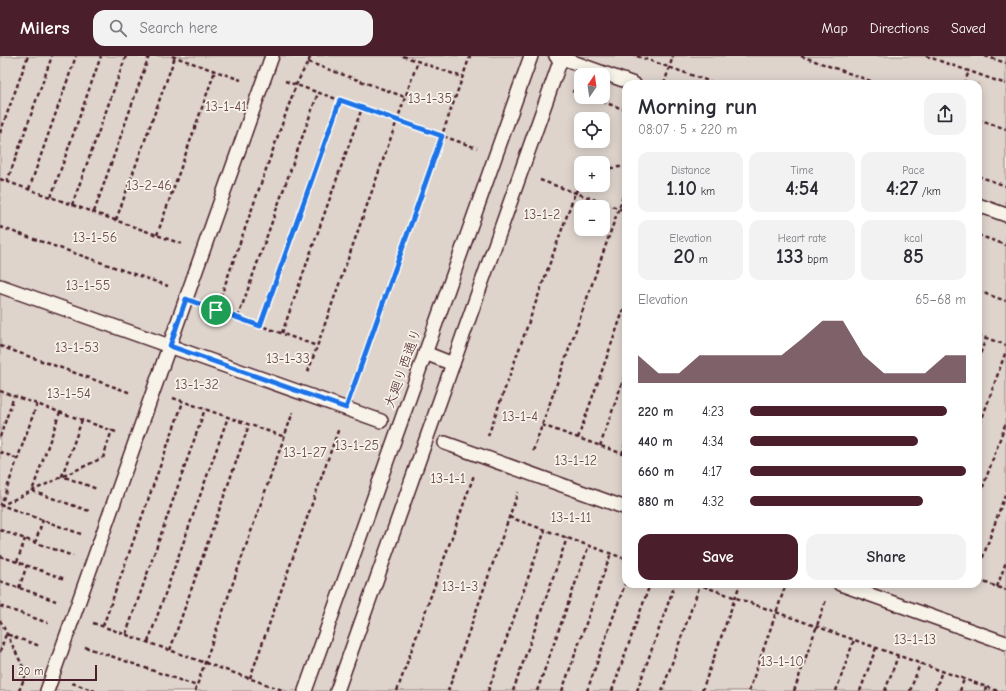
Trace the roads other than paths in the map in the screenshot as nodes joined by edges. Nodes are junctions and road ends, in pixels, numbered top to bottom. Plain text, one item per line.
1 (272, 56) edge
2 (531, 56) edge
3 (560, 57) edge
4 (623, 80) edge
5 (982, 207) edge
6 (1006, 215) edge
7 (0, 286) edge
8 (170, 346) junction
9 (425, 353) junction
10 (453, 364) junction
11 (381, 421) dead end
12 (445, 443) dead end
13 (622, 507) edge
14 (851, 588) edge
15 (1006, 643) edge
16 (47, 691) edge
17 (305, 691) edge
18 (336, 691) edge

1 - 8 lane
2 - 9 lane, 大廻り西通り
3 - 4 lane
3 - 10 lane
5 - 6 lane
7 - 8 lane
8 - 11 lane
8 - 16 lane
9 - 10 lane
9 - 17 lane, 大廻り西通り
10 - 18 lane
12 - 13 lane
14 - 15 lane

